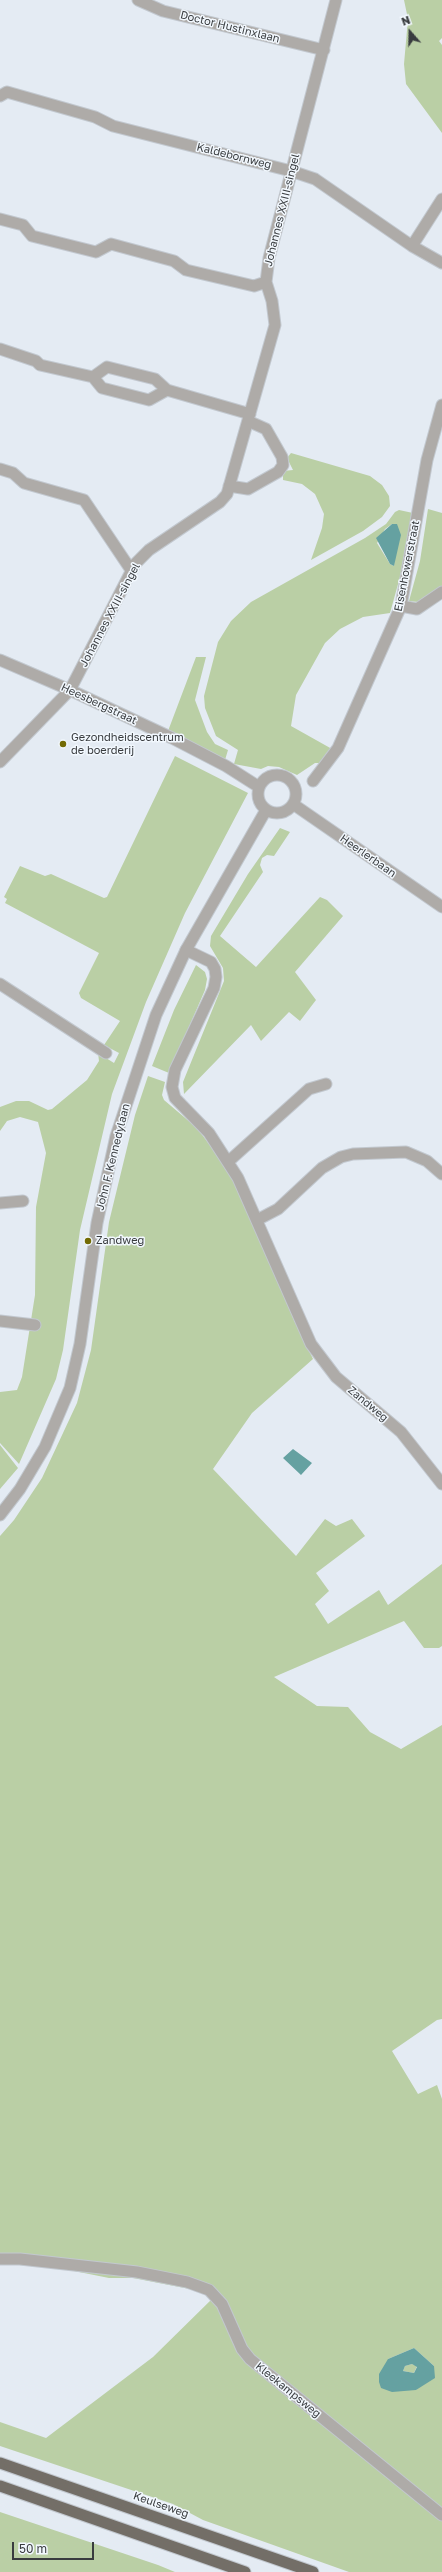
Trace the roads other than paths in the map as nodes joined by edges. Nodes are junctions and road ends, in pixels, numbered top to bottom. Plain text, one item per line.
1 (138, 0) edge
2 (336, 0) edge
3 (324, 50) junction
4 (3, 94) edge
5 (291, 171) junction
6 (442, 198) edge
7 (0, 219) edge
8 (412, 246) junction
9 (442, 263) edge
10 (266, 282) junction
11 (0, 349) edge
12 (93, 377) junction
13 (167, 390) junction
14 (442, 405) edge
15 (249, 417) junction
16 (0, 469) edge
17 (229, 486) junction
18 (131, 570) junction
19 (442, 592) edge
20 (401, 606) junction
21 (0, 660) edge
22 (70, 690) junction
23 (0, 762) edge
24 (313, 781) dead end
25 (259, 787) junction
26 (293, 804) junction
27 (266, 810) junction
28 (442, 908) edge
29 (186, 950) junction
30 (0, 984) edge
31 (106, 1053) dead end
32 (326, 1084) dead end
33 (229, 1161) junction
34 (442, 1174) edge
35 (24, 1201) dead end
36 (0, 1203) edge
37 (257, 1220) junction
38 (0, 1321) edge
39 (35, 1324) dead end
40 (442, 1484) edge
41 (0, 1515) edge
42 (0, 2259) edge
43 (0, 2462) edge
44 (0, 2486) edge
45 (442, 2515) edge
46 (245, 2572) edge
47 (313, 2572) edge

1 - 3 street, Doctor Hustinxlaan
2 - 3 street, Johannes XXIII-singel
3 - 5 street, Johannes XXIII-singel
4 - 5 street, Kaldebornweg
5 - 8 street, Kaldebornweg
5 - 10 street, Johannes XXIII-singel
6 - 8 street
7 - 10 street
8 - 9 street, Kaldebornweg
10 - 15 street, Johannes XXIII-singel
11 - 12 street
12 - 13 street
12 - 13 street
13 - 15 street
14 - 20 street, Eisenhowerstraat
15 - 17 street, Johannes XXIII-singel
15 - 17 street
16 - 18 street
17 - 18 street, Johannes XXIII-singel
18 - 22 street, Johannes XXIII-singel
19 - 20 street
20 - 24 street, Eisenhowerstraat
21 - 22 street, Heesbergstraat
22 - 23 street, Johannes XXIII-singel
22 - 25 street, Heesbergstraat
25 - 26 street
25 - 27 street
26 - 27 street
26 - 28 street, Heerlerbaan
27 - 29 street, John F. Kennedylaan
29 - 33 street, Zandweg
29 - 41 street, John F. Kennedylaan
30 - 31 street
32 - 33 street
33 - 37 street, Zandweg
34 - 37 street
35 - 36 street
37 - 40 street, Zandweg
38 - 39 street
42 - 45 street, Kleekampsweg
43 - 47 highway, Keulseweg
44 - 46 highway

